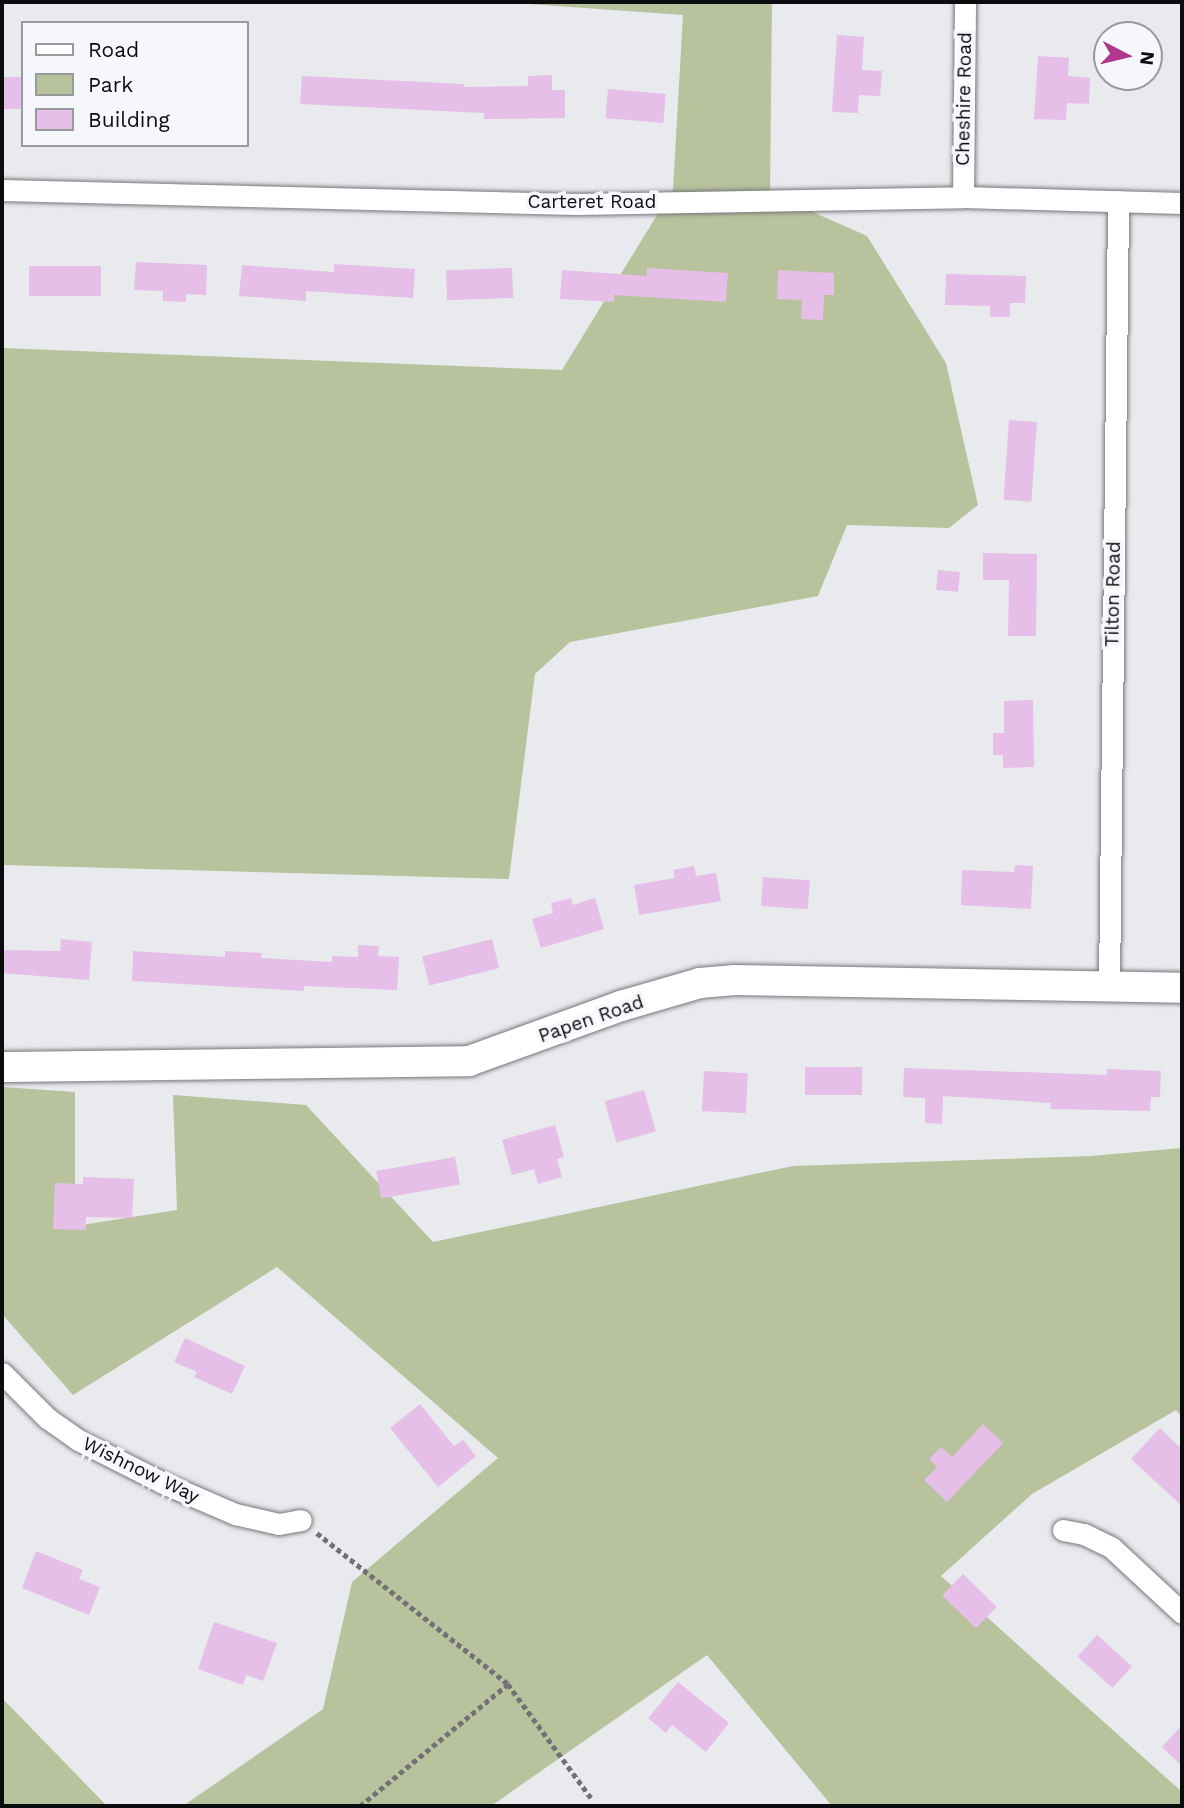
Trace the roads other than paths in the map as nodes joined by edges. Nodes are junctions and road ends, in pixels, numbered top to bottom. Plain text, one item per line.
1 (965, 2) edge
2 (2, 190) edge
3 (963, 197) junction
4 (1118, 201) junction
5 (1182, 203) edge
6 (1109, 987) junction
7 (1182, 988) edge
8 (2, 1067) edge
9 (2, 1373) edge
10 (301, 1520) road end
11 (1063, 1530) dead end
12 (1182, 1613) edge

1 - 3 street, Cheshire Road
2 - 3 street, Carteret Road
3 - 4 street, Carteret Road
4 - 5 street, Carteret Road
4 - 6 street, Tilton Road
6 - 7 street, Papen Road
6 - 8 street, Papen Road
9 - 10 street, Wishnow Way
11 - 12 street

